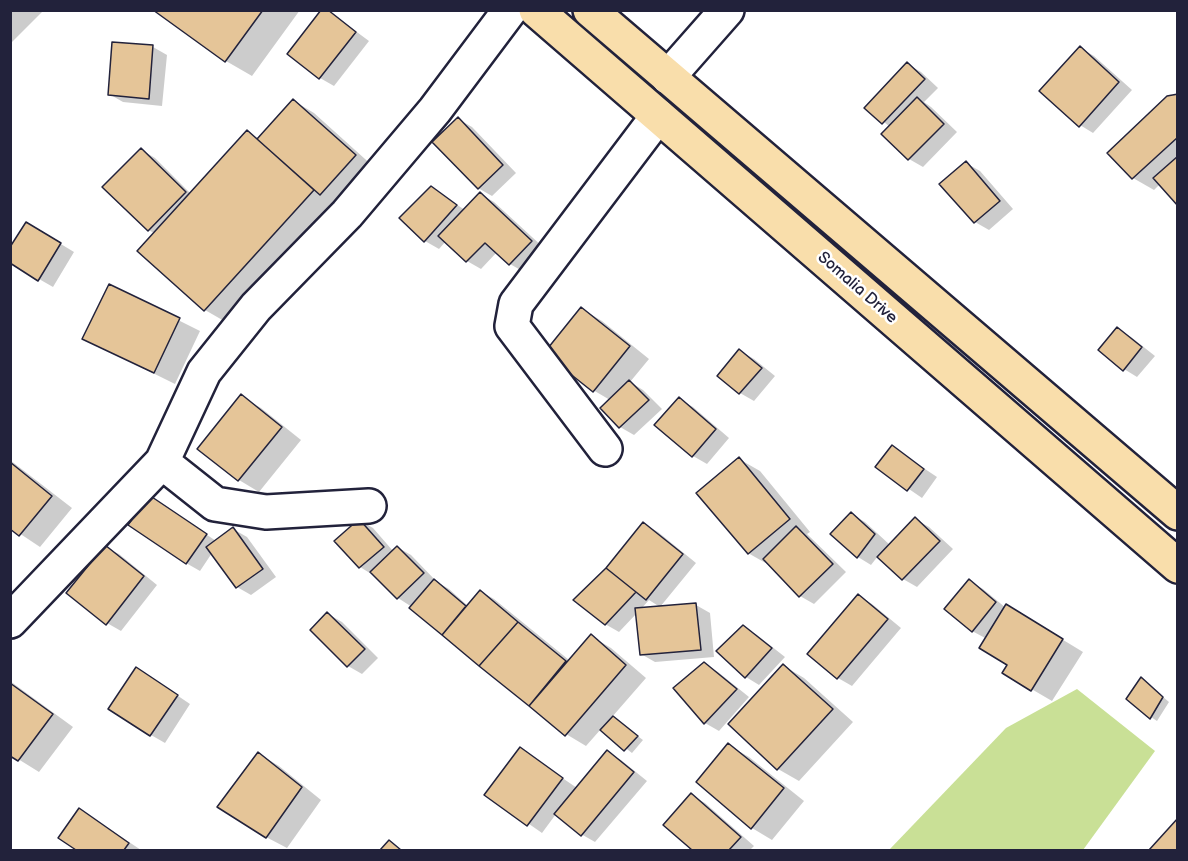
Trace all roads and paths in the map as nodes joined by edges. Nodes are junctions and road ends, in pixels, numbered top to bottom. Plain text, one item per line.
1 (510, 10) edge
2 (536, 10) edge
3 (590, 10) edge
4 (727, 10) edge
5 (668, 77) junction
6 (658, 116) junction
7 (605, 449) dead end
8 (162, 462) junction
9 (369, 506) dead end
10 (1178, 513) edge
11 (1178, 566) edge
12 (10, 621) edge

1 - 8 street
2 - 6 main road, Somalia Drive
3 - 5 main road
4 - 5 street
5 - 10 main road
6 - 7 street
6 - 11 main road, Somalia Drive
8 - 9 street
8 - 12 street

